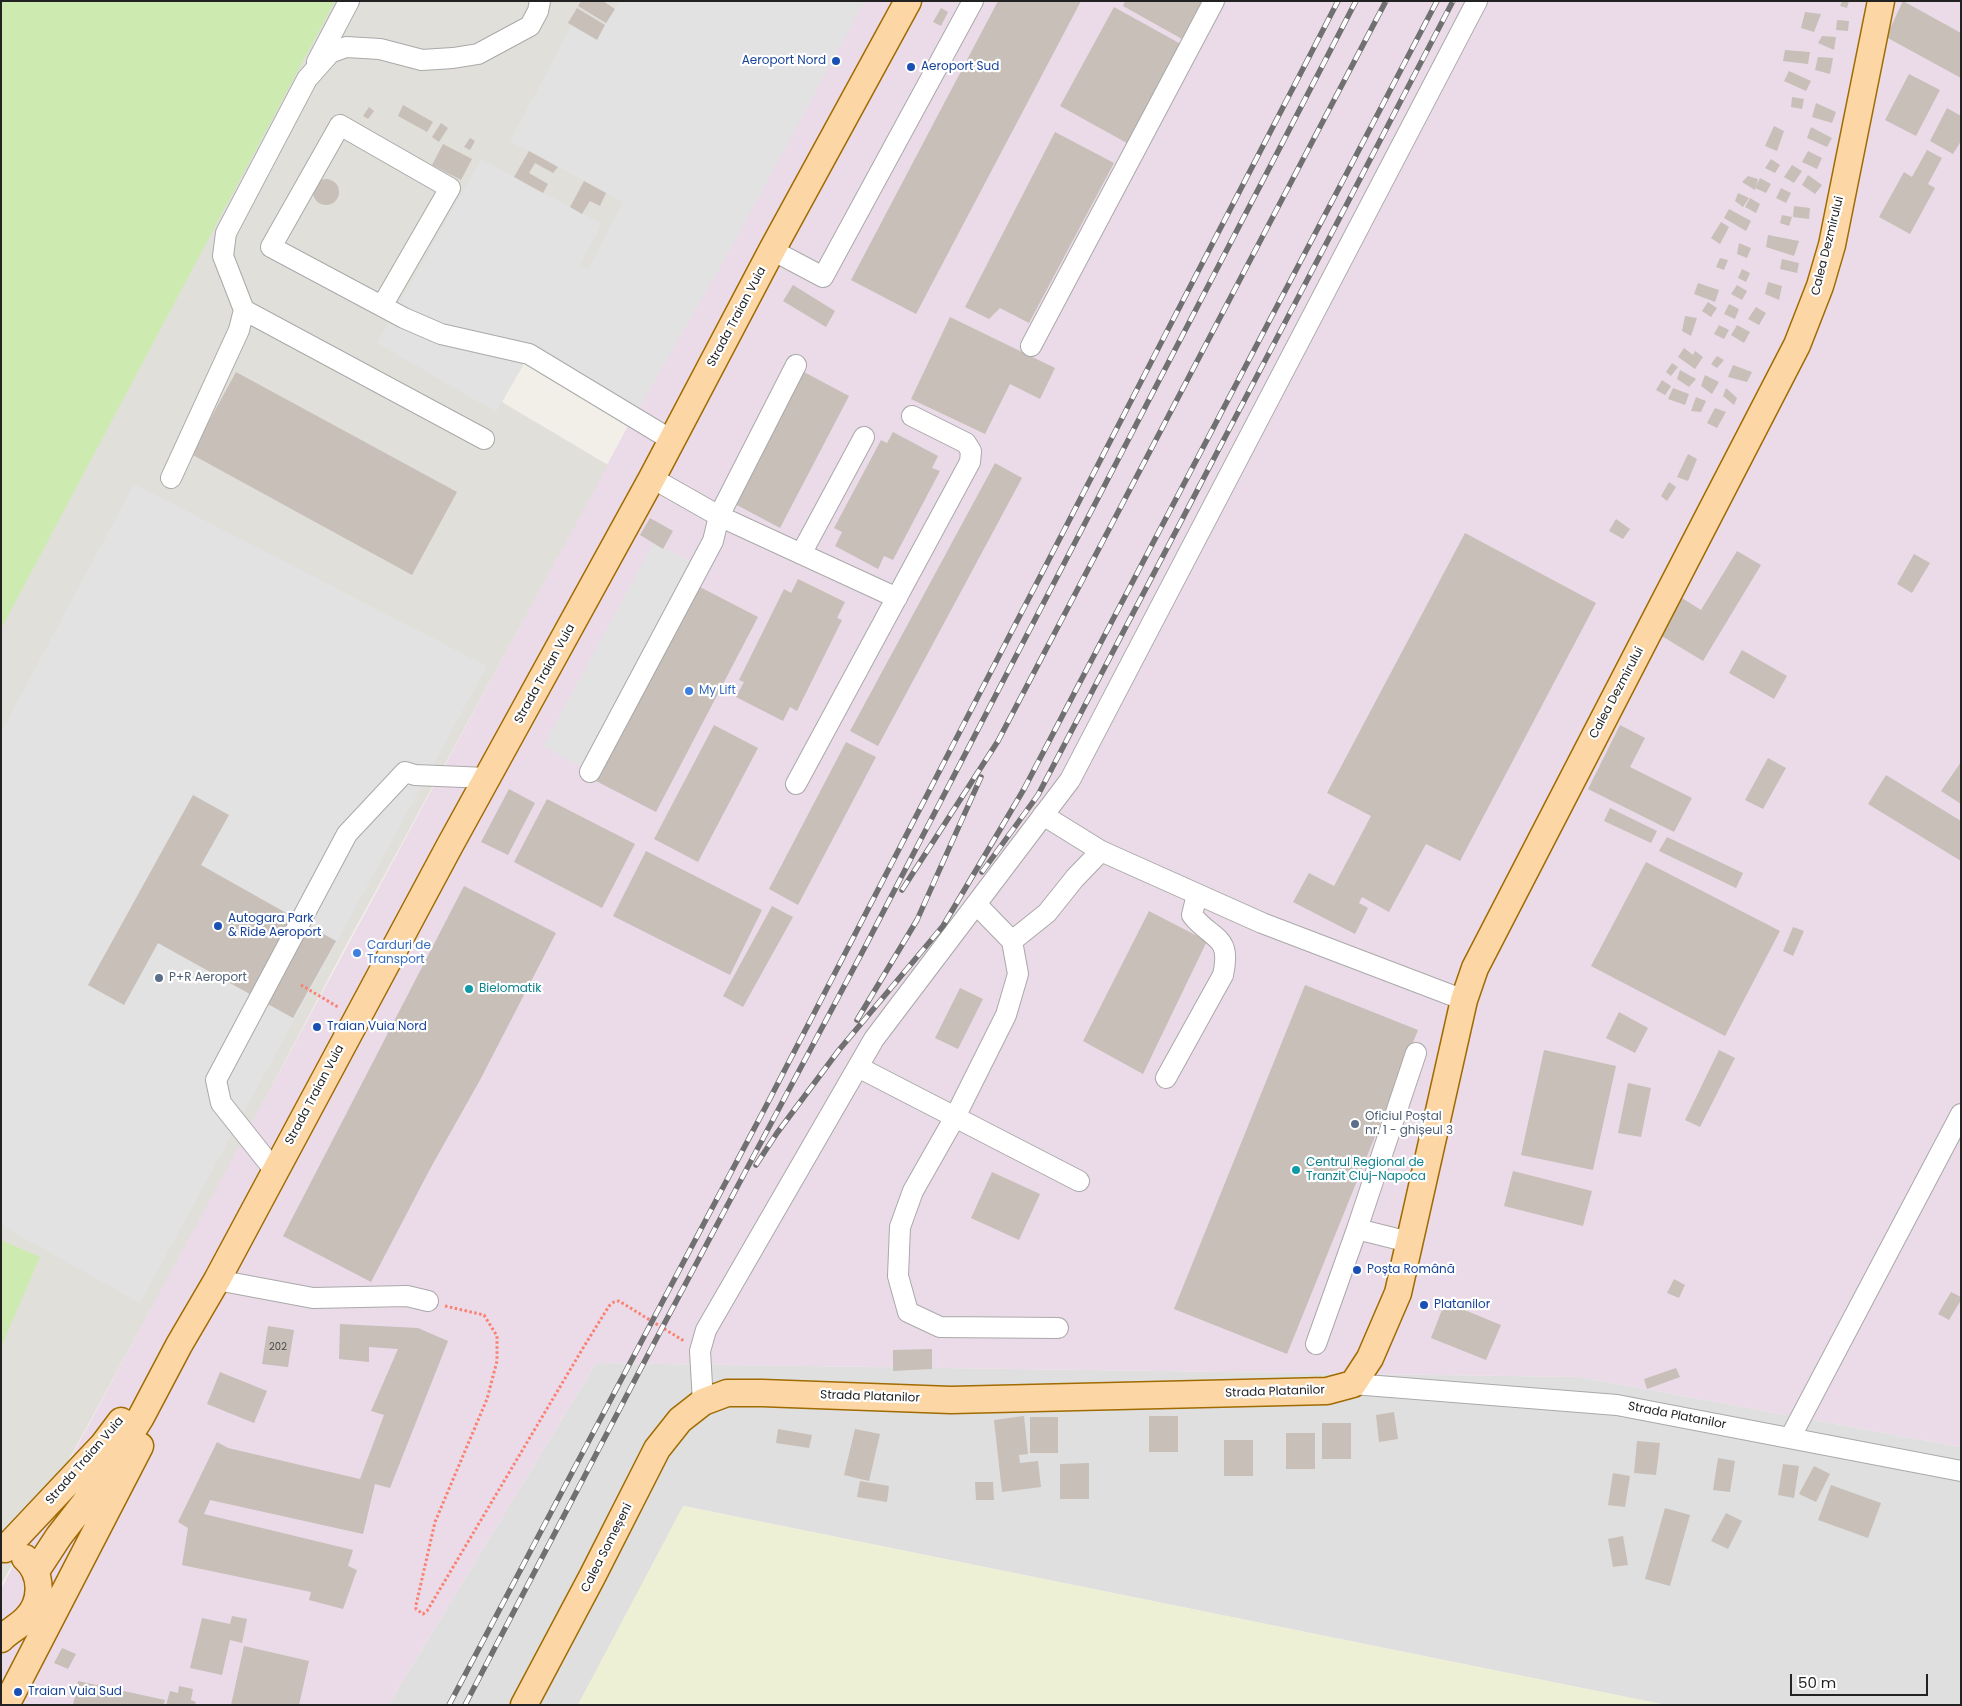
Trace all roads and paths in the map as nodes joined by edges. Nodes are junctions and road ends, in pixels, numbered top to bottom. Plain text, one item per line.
1 (349, 1) edge
2 (540, 1) edge
3 (908, 1) edge
4 (973, 1) edge
5 (1214, 1) edge
6 (1477, 1) edge
7 (1881, 1) edge
8 (307, 79) junction
9 (772, 250) junction
10 (382, 306) junction
11 (244, 310) junction
12 (1031, 346) dead end
13 (796, 365) dead end
14 (912, 416) dead end
15 (864, 437) dead end
16 (484, 439) dead end
17 (673, 441) junction
18 (171, 478) dead end
19 (652, 478) junction
20 (719, 516) junction
21 (801, 554) junction
22 (897, 598) junction
23 (590, 772) dead end
24 (487, 778) junction
25 (796, 784) dead end
26 (1043, 814) junction
27 (1101, 851) junction
28 (1197, 894) junction
29 (976, 904) junction
30 (1012, 941) junction
31 (301, 985) dead end
32 (1464, 1000) junction
33 (338, 1007) dead end
34 (1416, 1053) dead end
35 (858, 1066) junction
36 (1166, 1078) dead end
37 (1961, 1114) edge
38 (955, 1118) junction
39 (276, 1171) junction
40 (1079, 1181) dead end
41 (1357, 1229) junction
42 (1409, 1242) junction
43 (217, 1280) junction
44 (428, 1301) joint
45 (1058, 1328) dead end
46 (1316, 1344) dead end
47 (179, 1345) junction
48 (700, 1351) junction
49 (1353, 1384) junction
50 (703, 1402) junction
51 (1790, 1438) junction
52 (1961, 1471) edge
53 (3, 1550) edge
54 (36, 1571) junction
55 (1, 1639) edge
56 (6, 1705) edge
57 (524, 1705) edge

1 - 8 street
2 - 8 street
3 - 9 main road, Strada Traian Vuia
4 - 9 street
5 - 12 street
6 - 26 street
7 - 32 main road, Calea Dezmirului
8 - 11 street
9 - 17 main road, Strada Traian Vuia
10 - 10 street
10 - 17 street
11 - 16 street
11 - 18 street
13 - 20 street
14 - 22 street
15 - 21 street
17 - 19 main road, Strada Traian Vuia
19 - 20 street
19 - 24 main road, Strada Traian Vuia
20 - 21 street
20 - 23 street
21 - 22 street
22 - 25 street
24 - 39 main road, Strada Traian Vuia
24 - 39 street
26 - 27 street
26 - 29 street
27 - 28 street
27 - 30 street
28 - 32 street
28 - 36 street
29 - 30 street
29 - 35 street
30 - 38 street
31 - 33 path
32 - 42 main road, Calea Dezmirului
34 - 41 street
35 - 38 street
35 - 48 street
37 - 51 street
38 - 40 street
38 - 45 street
39 - 43 main road, Strada Traian Vuia
41 - 42 street
41 - 46 street
42 - 49 main road, Calea Dezmirului
43 - 44 street
43 - 47 main road, Strada Traian Vuia
44 - 48 path
47 - 53 main road, Strada Traian Vuia
47 - 54 main road, Strada Traian Vuia
47 - 56 main road
48 - 50 street
49 - 50 main road, Strada Platanilor
49 - 51 street, Strada Platanilor
50 - 57 main road, Calea Someșeni
51 - 52 street, Strada Platanilor
53 - 54 main road, Strada Traian Vuia
54 - 55 main road

